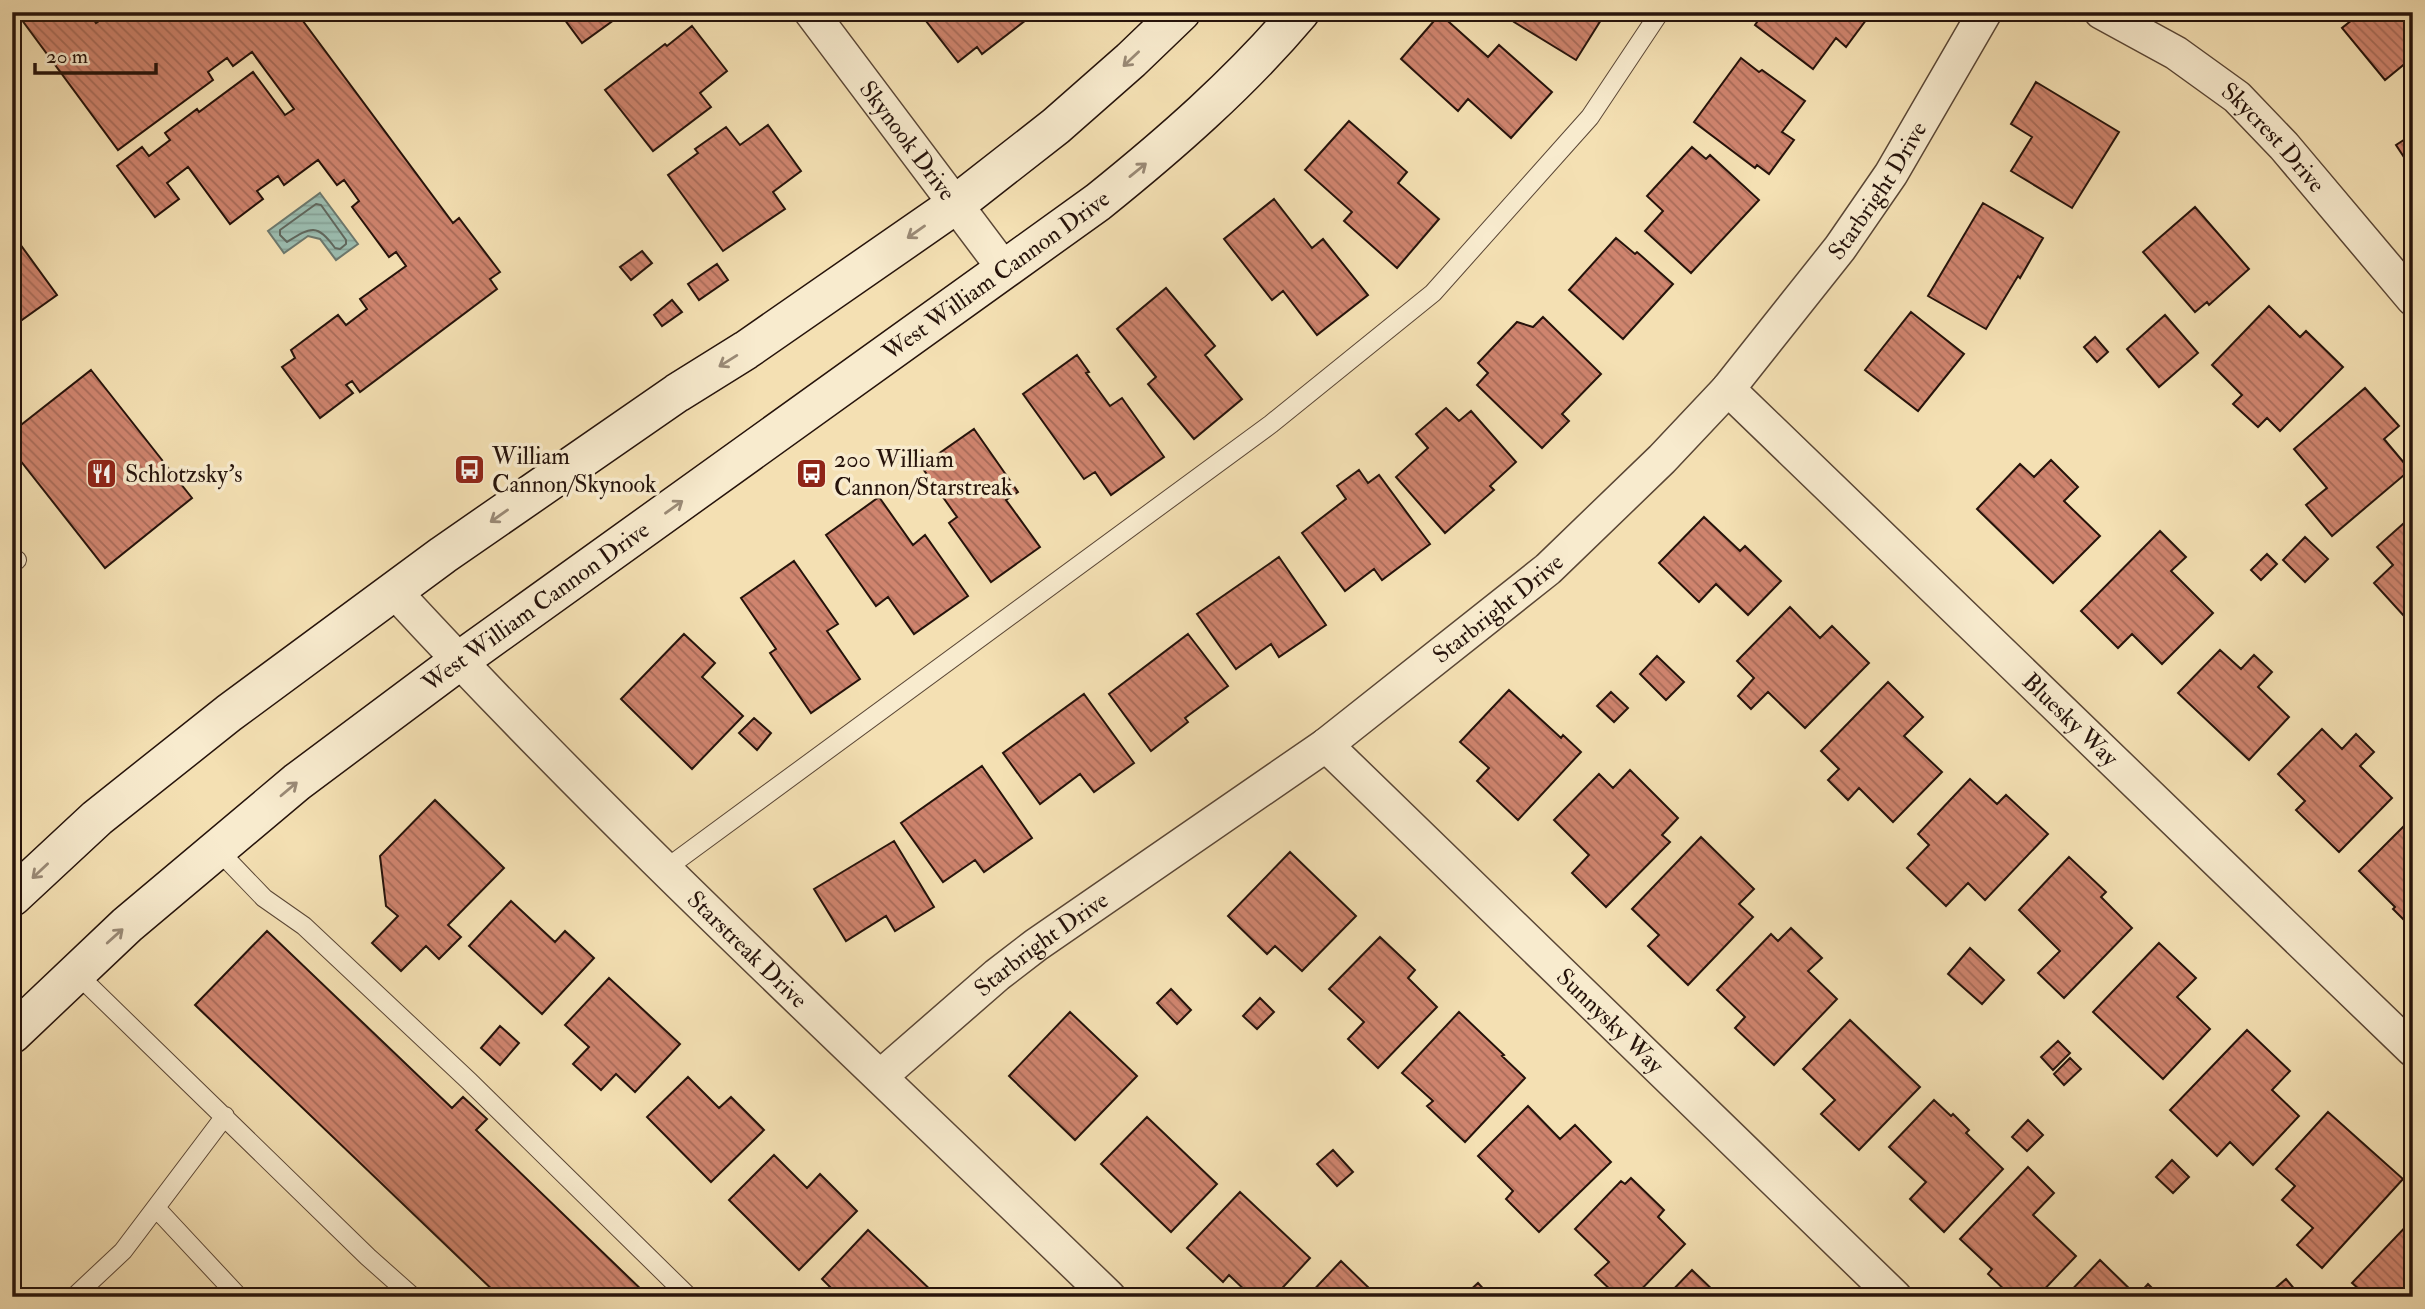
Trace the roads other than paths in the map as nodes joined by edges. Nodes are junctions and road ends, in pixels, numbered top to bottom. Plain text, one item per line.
1 (811, 12) edge
2 (1181, 12) edge
3 (1300, 12) edge
4 (1660, 12) edge
5 (1985, 12) edge
6 (2101, 12) edge
7 (955, 205) junction
8 (1005, 270) junction
9 (2413, 299) edge
10 (1728, 389) junction
11 (395, 592) junction
12 (459, 661) junction
13 (1326, 745) junction
14 (217, 849) junction
15 (664, 870) junction
16 (12, 897) edge
17 (75, 972) junction
18 (12, 1034) edge
19 (2413, 1050) edge
20 (881, 1076) junction
21 (225, 1116) junction
22 (156, 1209) junction
23 (74, 1297) edge
24 (239, 1297) edge
25 (413, 1297) edge
26 (689, 1297) edge
27 (1109, 1297) edge
28 (1895, 1297) edge

1 - 7 street, Skynook Drive
2 -> 7 main road
8 -> 3 main road, West William Cannon Drive
4 - 15 lane
5 - 10 street, Starbright Drive
6 - 9 street, Skycrest Drive
7 - 8 street, Skynook Drive
7 -> 11 main road
12 -> 8 main road, West William Cannon Drive
10 - 13 street, Starbright Drive
10 - 19 street, Bluesky Way
11 - 12 street, Starstreak Drive
11 -> 16 main road
14 -> 12 main road, West William Cannon Drive
12 - 15 street, Starstreak Drive
13 - 20 street, Starbright Drive
13 - 28 street, Sunnysky Way
17 -> 14 main road, West William Cannon Drive
14 - 26 lane
15 - 20 street, Starstreak Drive
17 - 18 main road, West William Cannon Drive
17 - 21 lane
20 - 27 street, Starstreak Drive
21 - 22 lane
21 - 25 lane
22 - 23 lane
22 - 24 lane

